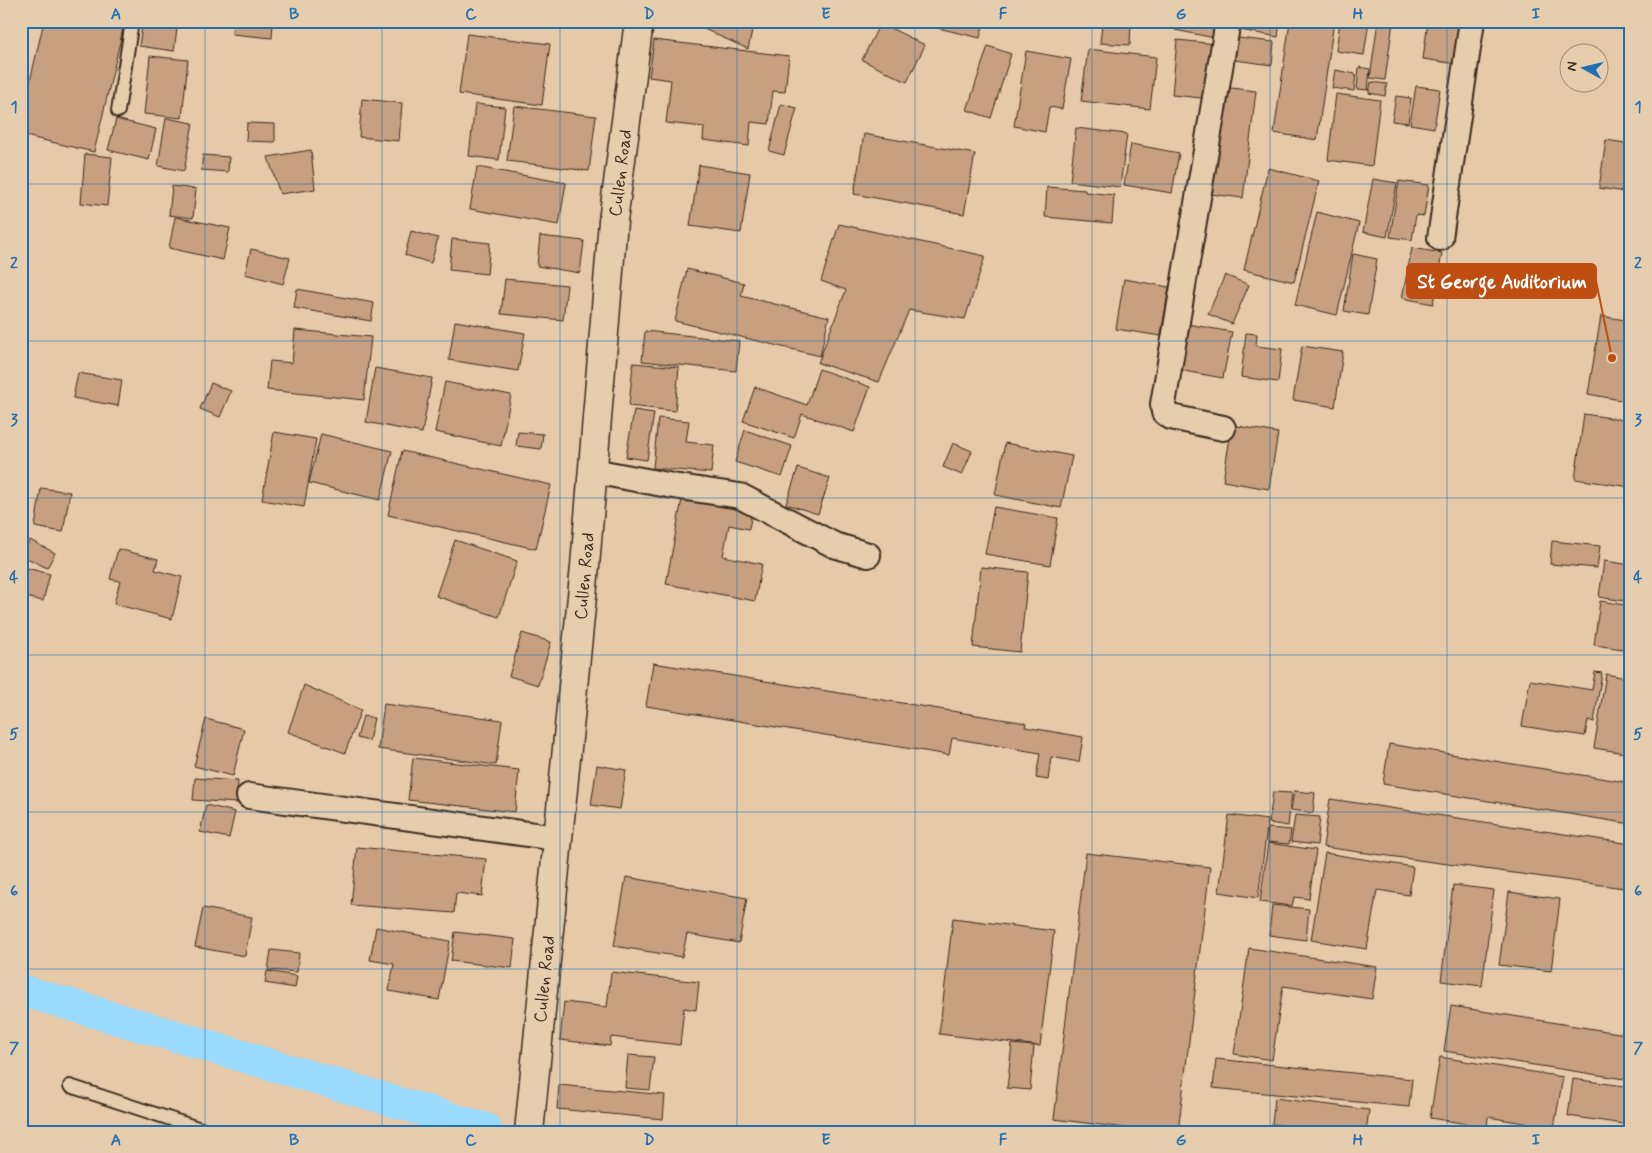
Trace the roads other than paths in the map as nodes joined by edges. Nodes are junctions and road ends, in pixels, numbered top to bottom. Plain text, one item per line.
1 (132, 21) edge
2 (640, 21) edge
3 (1228, 21) edge
4 (1472, 21) edge
5 (118, 111) dead end
6 (1440, 238) dead end
7 (1223, 428) dead end
8 (593, 471) junction
9 (868, 555) dead end
10 (249, 796) dead end
11 (557, 838) junction
12 (70, 1086) dead end
13 (210, 1132) edge
14 (529, 1132) edge

1 - 5 lane
2 - 8 main road, Cullen Road
3 - 7 street
4 - 6 street
8 - 9 street
8 - 11 main road, Cullen Road
10 - 11 street
11 - 14 main road, Cullen Road
12 - 13 lane

